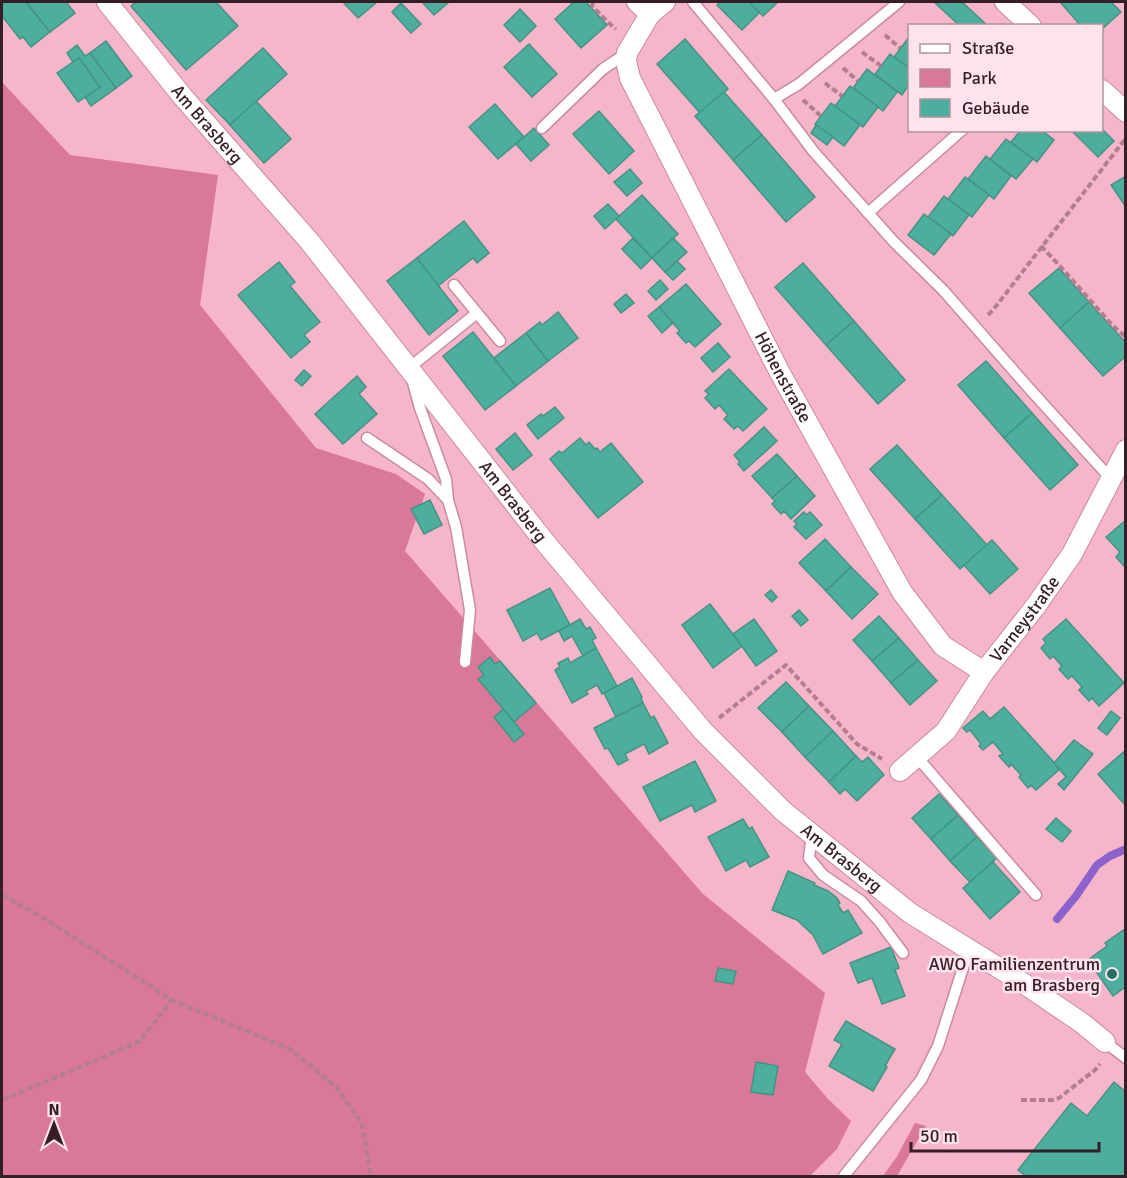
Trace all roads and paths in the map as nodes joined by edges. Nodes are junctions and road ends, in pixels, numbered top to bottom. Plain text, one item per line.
1 (107, 2) edge
2 (593, 2) edge
3 (693, 2) edge
4 (899, 2) edge
5 (1005, 2) edge
6 (651, 6) edge
7 (1029, 24) edge
8 (631, 47) junction
9 (1103, 92) edge
10 (774, 99) junction
11 (1125, 112) edge
12 (542, 128) dead end
13 (960, 132) edge
14 (1125, 138) edge
15 (868, 213) junction
16 (1041, 246) junction
17 (454, 285) dead end
18 (477, 313) junction
19 (974, 326) junction
20 (1125, 337) edge
21 (500, 340) dead end
22 (409, 368) junction
23 (367, 438) dead end
24 (1125, 450) edge
25 (1117, 480) edge
26 (448, 500) junction
27 (465, 662) dead end
28 (984, 672) junction
29 (703, 731) junction
30 (917, 757) junction
31 (900, 771) joint
32 (812, 834) junction
33 (2, 895) edge
34 (1036, 895) dead end
35 (969, 949) junction
36 (903, 953) dead end
37 (172, 1000) junction
38 (1105, 1042) joint
39 (1125, 1058) edge
40 (1095, 1070) dead end
41 (2, 1100) edge
42 (1021, 1100) dead end
43 (371, 1176) edge
44 (844, 1176) edge

1 - 22 street, Am Brasberg
2 - 8 path
3 - 10 lane
4 - 10 lane
5 - 7 street
6 - 8 street
8 - 12 lane
8 - 28 street, Höhenstraße
9 - 11 street
10 - 15 lane
13 - 15 lane
14 - 16 path
15 - 19 lane
16 - 19 path
16 - 20 path
17 - 18 lane
18 - 21 lane
18 - 22 lane
19 - 25 lane
22 - 26 lane
22 - 29 street, Am Brasberg
23 - 26 lane
24 - 25 street, Varneystraße
25 - 28 street, Varneystraße
26 - 27 lane
28 - 30 street, Varneystraße
29 - 31 path
29 - 32 street, Am Brasberg
30 - 31 street, Varneystraße
30 - 34 lane
32 - 35 street, Am Brasberg
32 - 36 lane
33 - 37 path
35 - 38 street, Am Brasberg
35 - 44 lane
37 - 41 path
37 - 43 path
38 - 39 lane
40 - 42 path

